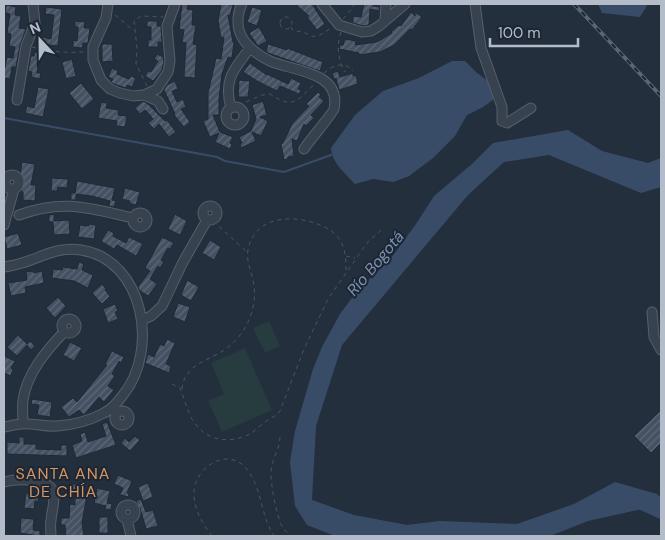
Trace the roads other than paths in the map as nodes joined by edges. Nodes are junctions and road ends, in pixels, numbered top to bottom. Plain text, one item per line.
1 (33, 4) edge
2 (108, 4) edge
3 (175, 4) edge
4 (242, 4) edge
5 (322, 4) edge
6 (386, 4) edge
7 (405, 4) edge
8 (475, 4) edge
9 (385, 20) junction
10 (250, 48) junction
11 (159, 87) junction
12 (147, 94) junction
13 (17, 100) dead end
14 (233, 107) road end
15 (531, 108) dead end
16 (304, 149) dead end
17 (14, 189) dead end
18 (10, 202) junction
19 (19, 215) junction
20 (133, 218) dead end
21 (209, 220) road end
22 (4, 225) edge
23 (4, 230) edge
24 (4, 267) edge
25 (652, 312) dead end
26 (142, 320) junction
27 (64, 332) dead end
28 (661, 350) edge
29 (23, 424) junction
30 (4, 427) edge
31 (4, 482) edge
32 (127, 519) dead end
33 (51, 536) edge
34 (131, 536) edge

1 - 13 street
2 - 12 street
3 - 11 street
4 - 10 street
5 - 9 street
6 - 9 street
7 - 9 street
8 - 15 street
10 - 14 street
10 - 16 street
11 - 12 street
11 - 12 street
17 - 18 street
18 - 19 street
18 - 22 street
19 - 20 street
19 - 23 street
21 - 26 street
24 - 26 street
25 - 28 street
26 - 29 street
27 - 29 street
29 - 30 street
31 - 33 street
32 - 34 street

